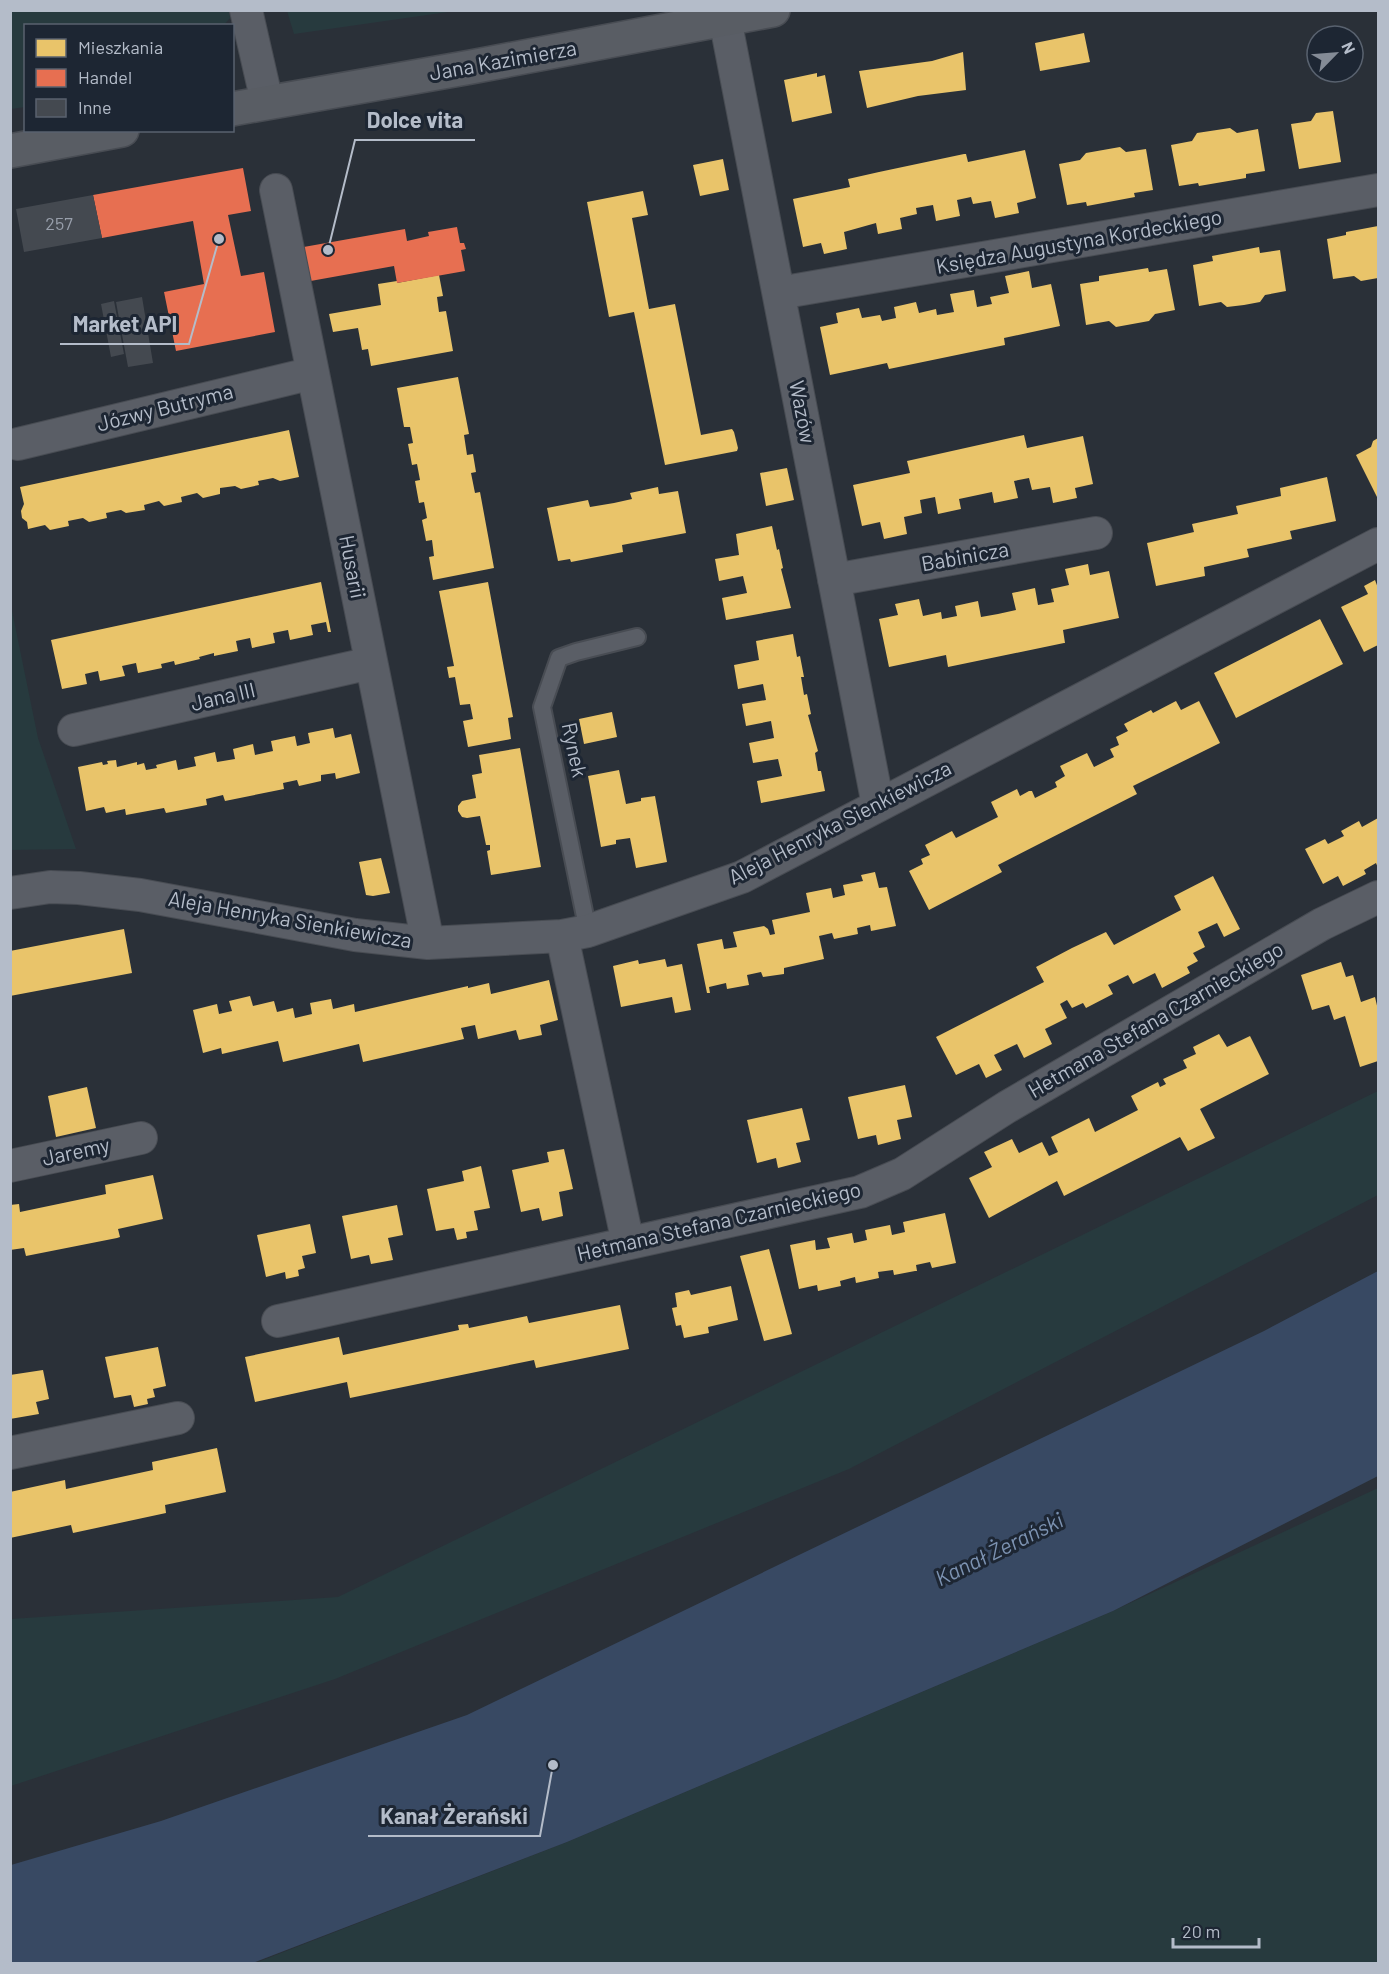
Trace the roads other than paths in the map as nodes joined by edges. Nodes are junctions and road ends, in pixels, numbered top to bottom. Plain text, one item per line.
1 (246, 10) edge
2 (773, 10) edge
3 (725, 19) junction
4 (267, 102) junction
5 (234, 109) edge
6 (111, 132) edge
7 (10, 151) edge
8 (276, 190) dead end
9 (1378, 190) edge
10 (779, 293) junction
11 (312, 373) junction
12 (18, 444) dead end
13 (1096, 533) dead end
14 (1378, 544) edge
15 (834, 580) junction
16 (637, 637) dead end
17 (371, 663) junction
18 (74, 730) dead end
19 (878, 805) junction
20 (10, 893) edge
21 (1378, 897) edge
22 (575, 934) junction
23 (428, 943) junction
24 (141, 1138) dead end
25 (10, 1166) edge
26 (628, 1243) junction
27 (278, 1321) dead end
28 (178, 1418) dead end
29 (10, 1453) edge

1 - 4 street
2 - 3 main road, Jana Kazimierza
3 - 4 main road, Jana Kazimierza
3 - 10 street, Wazów
4 - 5 main road, Jana Kazimierza
6 - 7 main road
8 - 11 street, Husarii
9 - 10 street, Księdza Augustyna Kordeckiego
10 - 15 street, Wazów
11 - 12 street, Józwy Butryma
11 - 17 street, Husarii
13 - 15 street, Babinicza
14 - 19 street, Aleja Henryka Sienkiewicza
15 - 19 street, Wazów
16 - 22 lane, Rynek
17 - 18 street, Jana III
17 - 23 street, Husarii
19 - 22 street, Aleja Henryka Sienkiewicza
20 - 23 street, Aleja Henryka Sienkiewicza
21 - 26 street, Hetmana Stefana Czarnieckiego
22 - 23 street, Aleja Henryka Sienkiewicza
22 - 26 street
24 - 25 street, Jaremy
26 - 27 street, Hetmana Stefana Czarnieckiego
28 - 29 street

